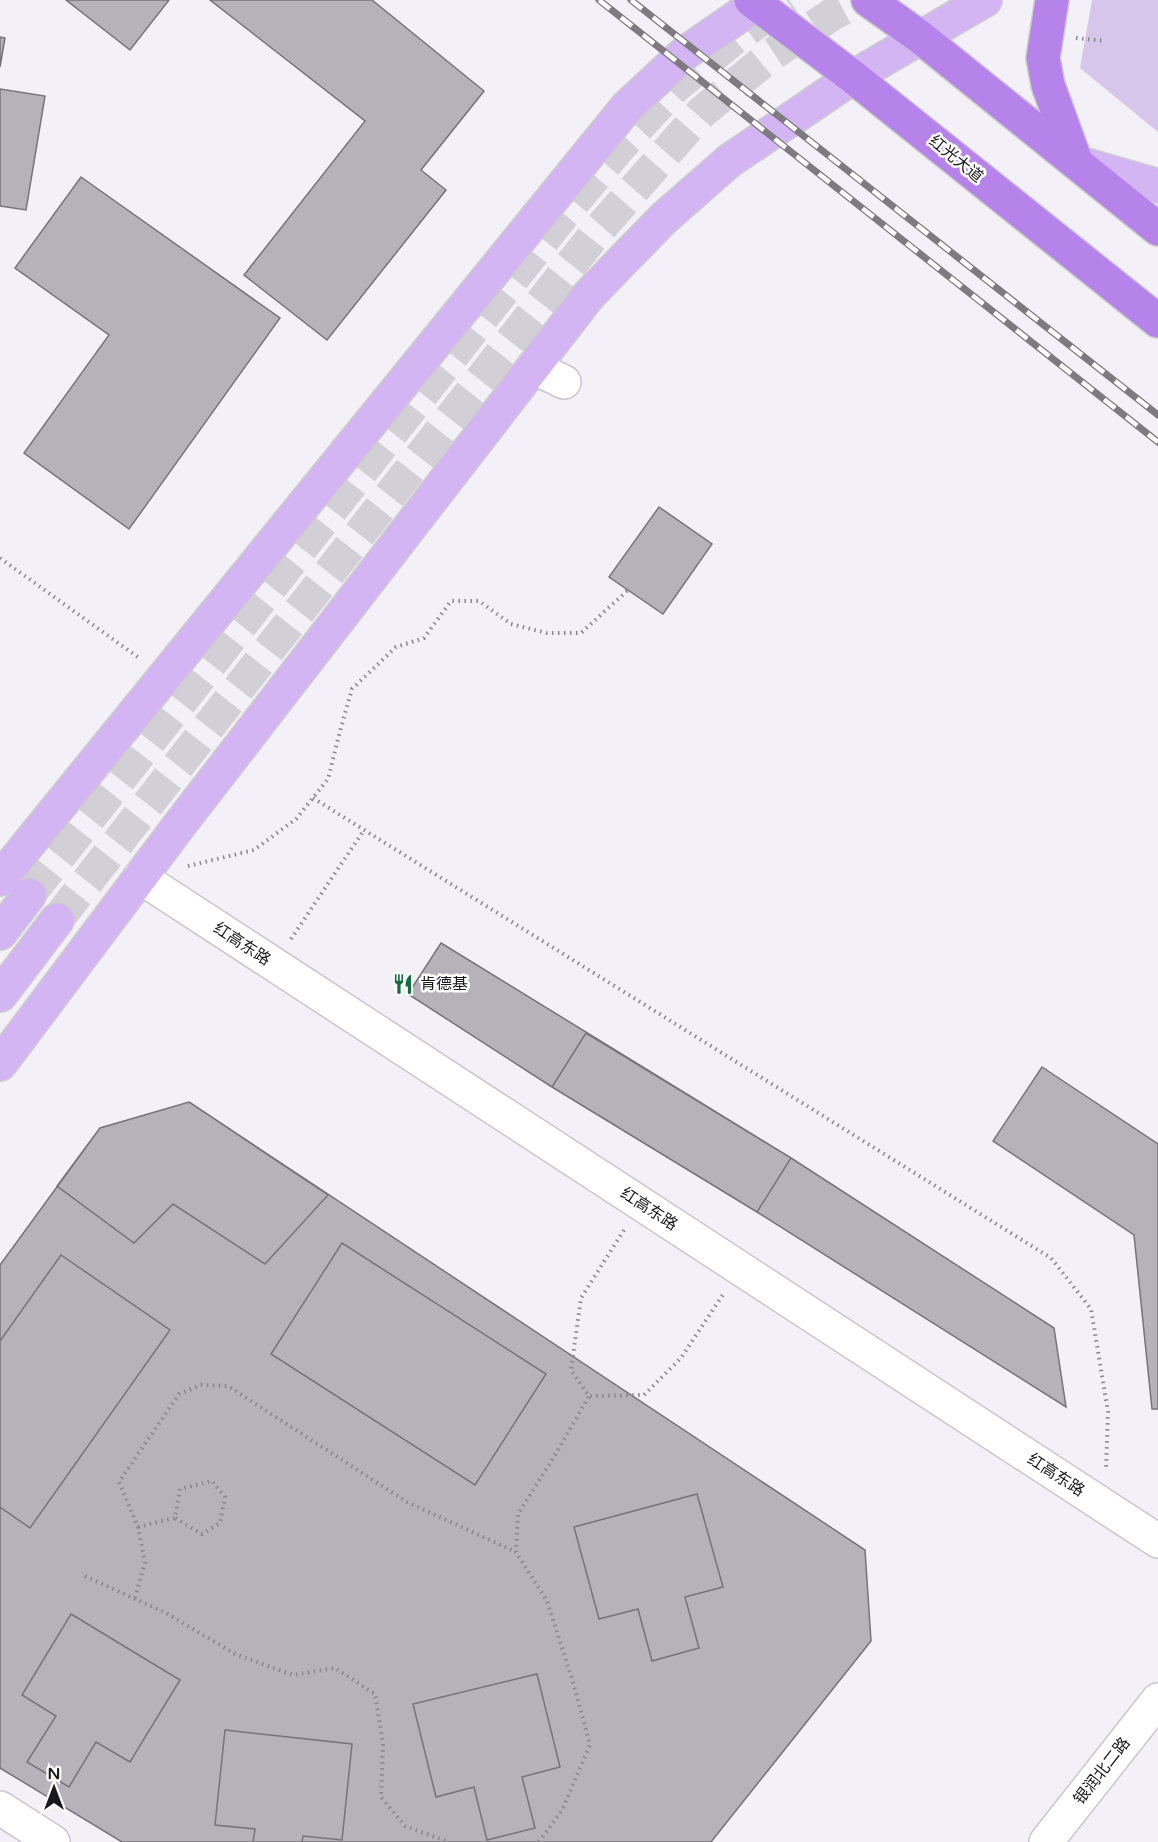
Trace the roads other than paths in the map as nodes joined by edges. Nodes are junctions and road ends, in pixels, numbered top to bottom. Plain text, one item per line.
1 (868, 0) edge
2 (985, 0) edge
3 (1052, 0) edge
4 (756, 1) edge
5 (920, 37) junction
6 (854, 77) junction
7 (1076, 162) junction
8 (1158, 186) edge
9 (1158, 229) edge
10 (1158, 321) edge
11 (533, 367) junction
12 (564, 381) dead end
13 (140, 877) junction
14 (0, 879) edge
15 (29, 895) tunnel mouth
16 (57, 920) tunnel mouth
17 (0, 933) edge
18 (0, 995) edge
19 (0, 1064) edge
20 (1158, 1541) edge
21 (1158, 1700) edge
22 (0, 1808) edge
23 (53, 1842) edge
24 (1046, 1842) edge

1 - 5 highway
2 - 5 main road
3 - 7 highway
4 - 6 highway, 红光大道
4 - 14 main road
5 - 6 main road
5 - 7 highway
6 - 10 highway, 红光大道
6 - 11 main road
7 - 8 main road
7 - 9 highway
11 - 12 street
11 - 13 main road
13 - 19 main road
13 - 20 street, 红高东路
15 - 17 main road
16 - 18 main road
21 - 24 street, 银润北二路
22 - 23 street

